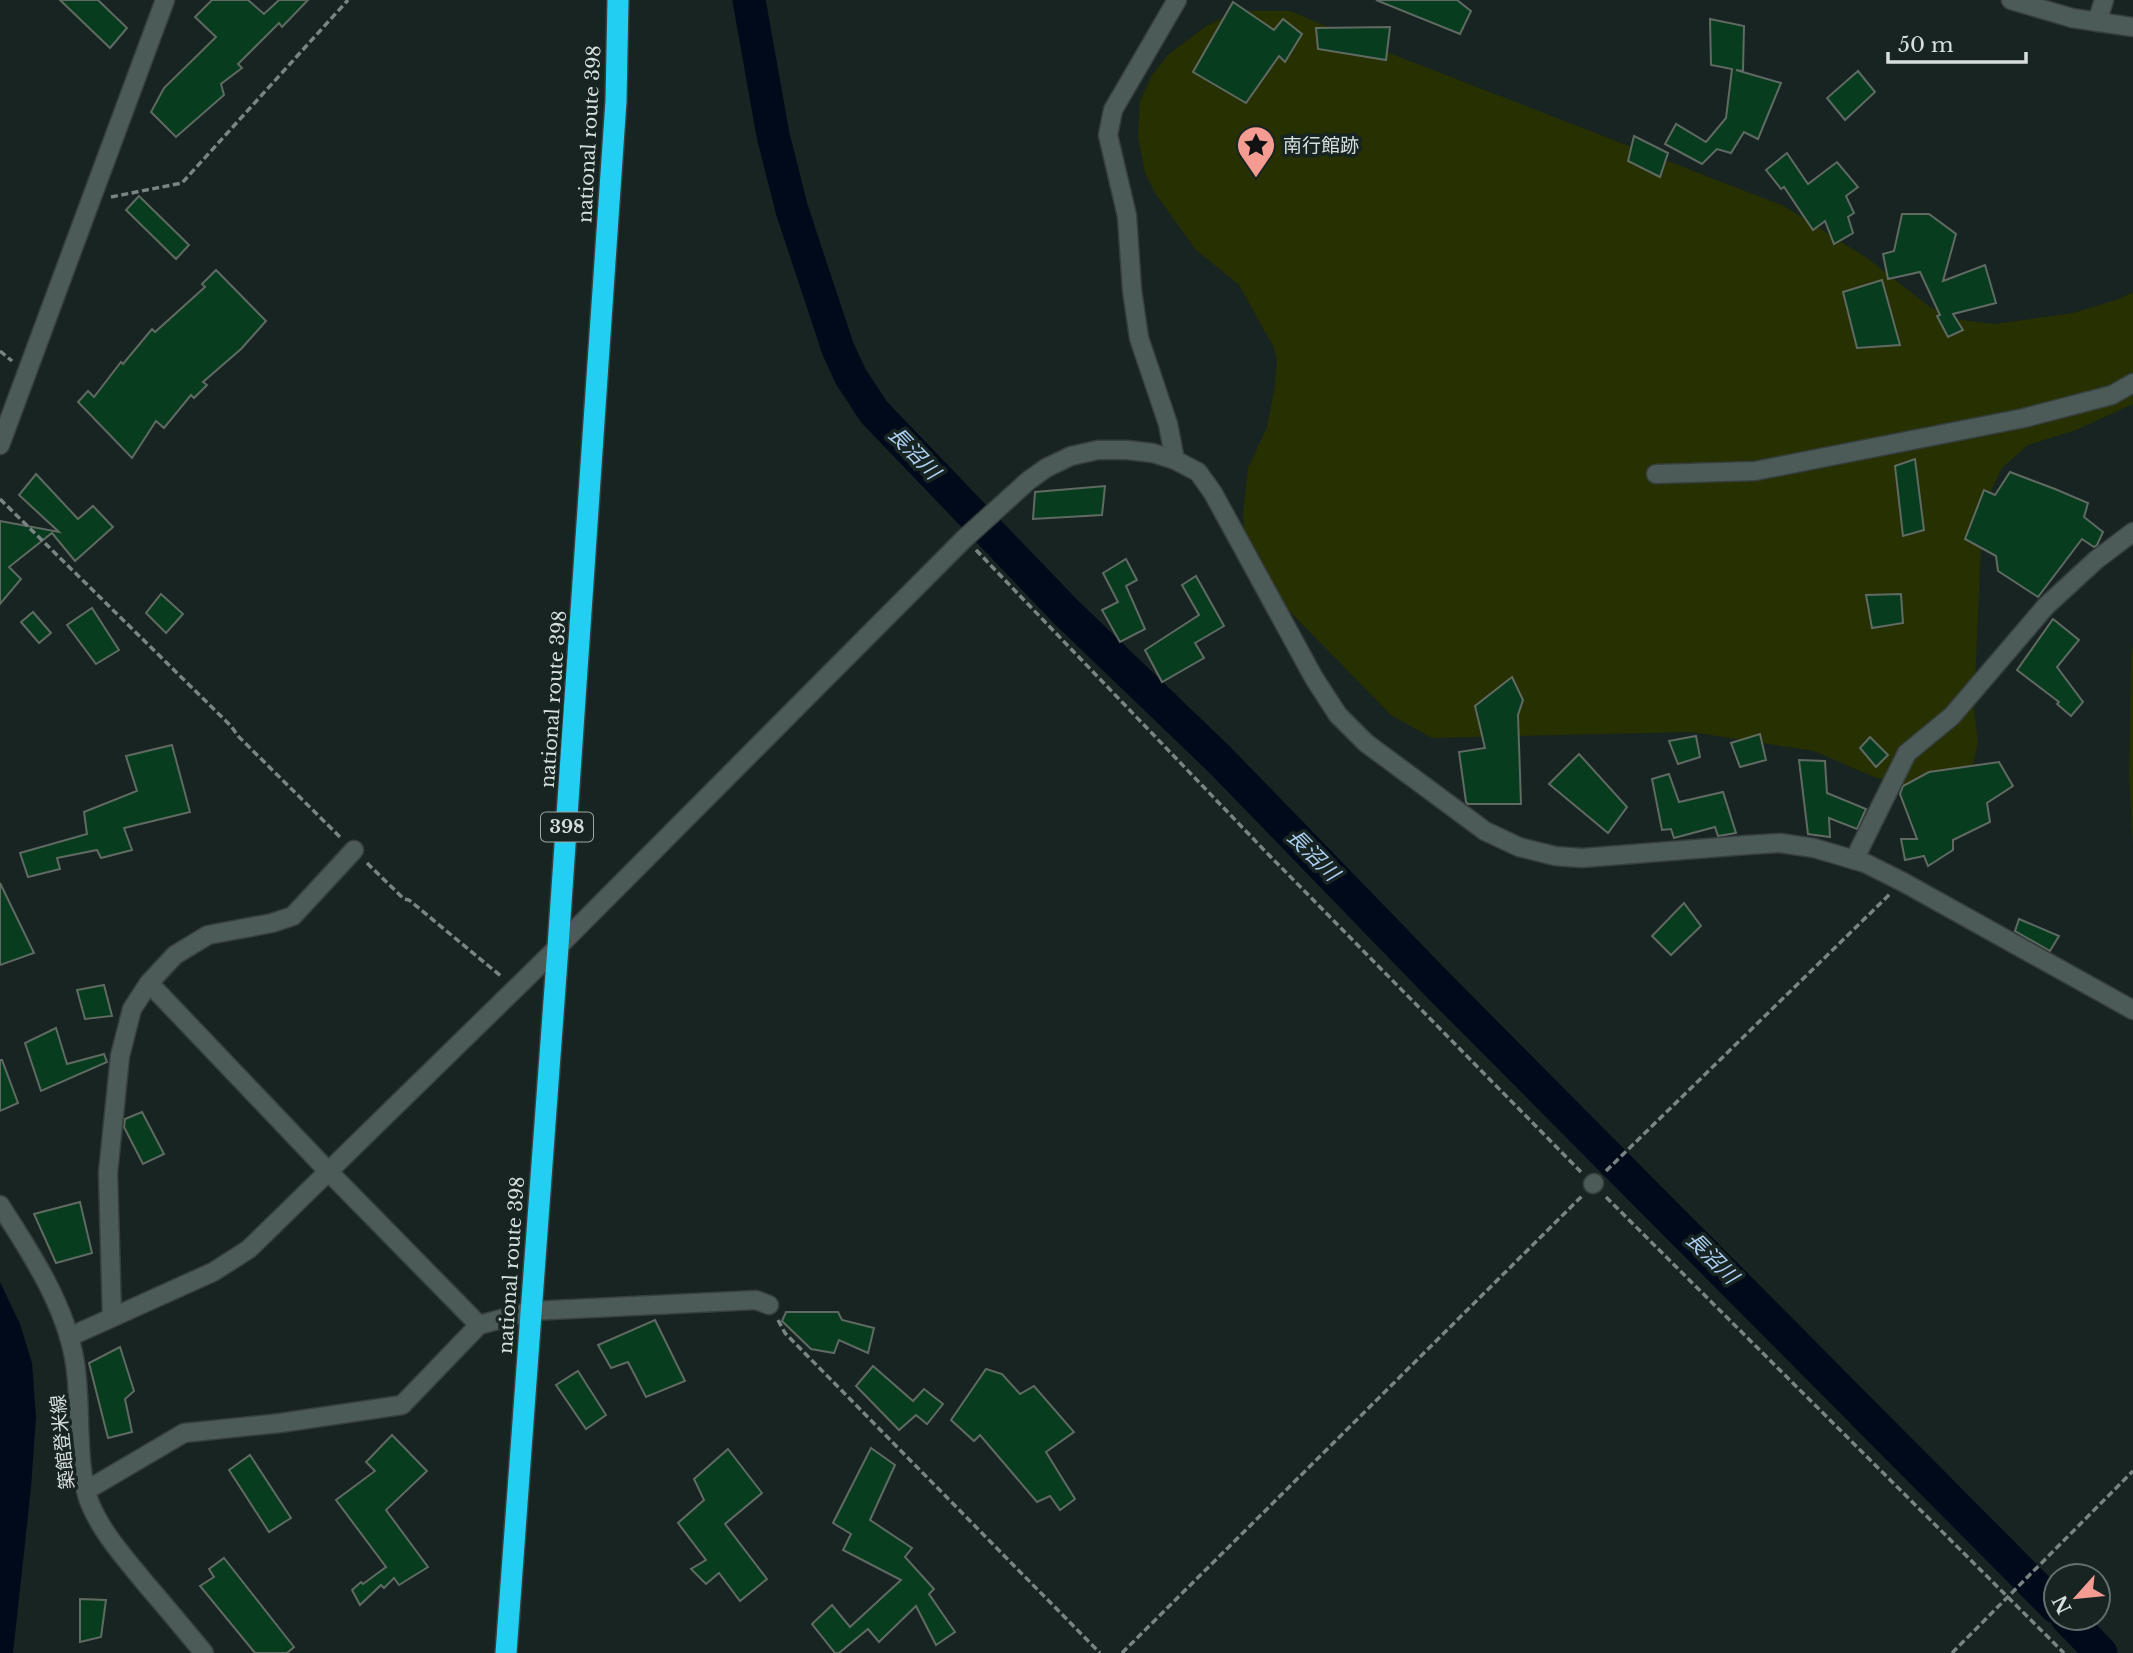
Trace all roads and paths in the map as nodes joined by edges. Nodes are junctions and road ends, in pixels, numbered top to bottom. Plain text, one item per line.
1 (165, 0) edge
2 (348, 0) edge
3 (618, 0) edge
4 (1177, 0) edge
5 (2011, 0) edge
6 (2104, 0) edge
7 (2097, 22) junction
8 (2133, 27) edge
9 (91, 201) junction
10 (2133, 383) edge
11 (0, 445) edge
12 (1175, 460) junction
13 (1656, 474) dead end
14 (0, 499) edge
15 (2133, 532) edge
16 (964, 539) junction
17 (354, 850) junction
18 (1854, 860) junction
19 (1903, 882) junction
20 (558, 947) junction
21 (149, 983) junction
22 (515, 989) junction
23 (2133, 1010) edge
24 (328, 1171) junction
25 (1594, 1184) junction
26 (0, 1205) edge
27 (769, 1305) joint
28 (531, 1311) junction
29 (112, 1317) junction
30 (479, 1325) junction
31 (69, 1337) junction
32 (2133, 1471) edge
33 (87, 1490) junction
34 (2009, 1596) junction
35 (204, 1653) edge
36 (506, 1653) edge
37 (1100, 1653) edge
38 (1122, 1653) edge
39 (1952, 1653) edge
40 (2064, 1653) edge

1 - 9 street
2 - 9 path
3 - 20 highway, national route 398 / 398
4 - 12 street
5 - 7 street
6 - 7 street
7 - 8 street
9 - 11 street
10 - 13 street
12 - 16 street
12 - 18 street
14 - 17 path
15 - 18 street
16 - 20 street
16 - 25 path
17 - 21 street
17 - 22 path
18 - 19 street
19 - 23 street
19 - 25 path
20 - 22 street
20 - 28 highway, national route 398 / 398
21 - 24 street
21 - 29 street
22 - 24 street
24 - 29 street
24 - 30 street
25 - 34 path
25 - 38 path
26 - 31 street, 築館登米線
27 - 28 street
27 - 37 path
28 - 30 street
28 - 36 highway, national route 398 / 398
29 - 31 street
30 - 33 street
31 - 33 street, 築館登米線
32 - 34 path
33 - 35 street, 築館登米線
34 - 39 path
34 - 40 path

